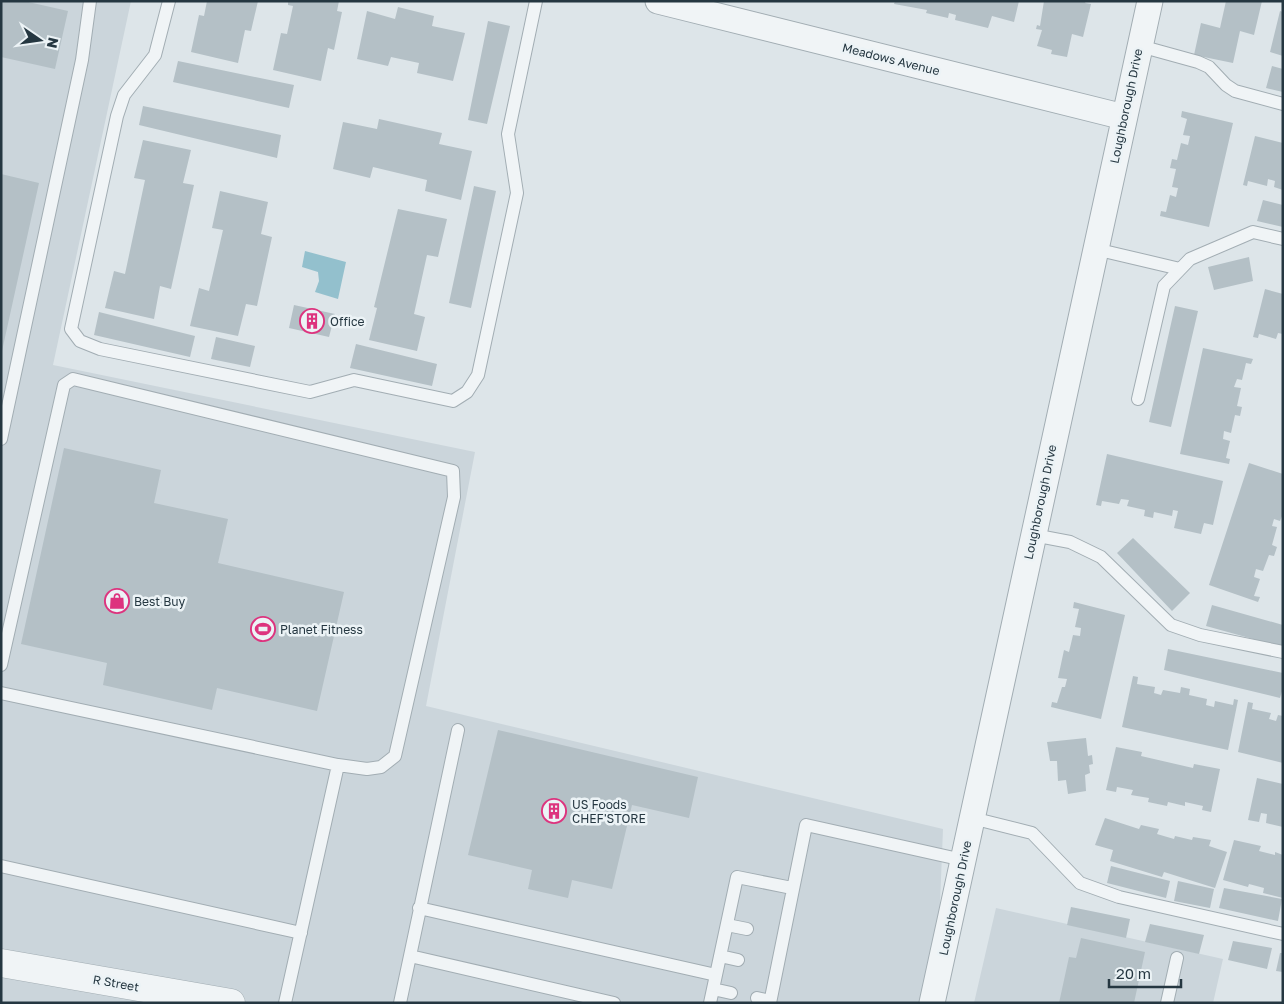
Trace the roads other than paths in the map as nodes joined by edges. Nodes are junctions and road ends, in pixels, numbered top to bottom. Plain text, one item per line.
1 (90, 1) edge
2 (170, 1) edge
3 (536, 1) edge
4 (658, 1) edge
5 (1150, 1) edge
6 (1140, 46) junction
7 (1283, 104) edge
8 (1124, 117) junction
9 (1283, 239) edge
10 (1095, 249) junction
11 (1180, 269) junction
12 (1138, 399) dead end
13 (1, 439) edge
14 (1033, 535) junction
15 (1283, 652) edge
16 (1, 665) edge
17 (1, 692) edge
18 (458, 730) dead end
19 (338, 766) junction
20 (972, 818) junction
21 (963, 860) junction
22 (1, 866) edge
23 (792, 888) junction
24 (420, 908) junction
25 (727, 925) junction
26 (746, 930) dead end
27 (301, 934) junction
28 (1283, 934) edge
29 (410, 956) junction
30 (720, 956) junction
31 (1177, 958) dead end
32 (738, 960) dead end
33 (1, 963) edge
34 (716, 975) junction
35 (713, 989) junction
36 (731, 993) dead end
37 (766, 1001) edge
38 (231, 1003) edge
39 (286, 1003) edge
40 (400, 1003) edge
41 (614, 1003) edge
42 (710, 1003) edge
43 (932, 1003) edge
44 (1167, 1003) edge

1 - 13 lane
2 - 3 lane
4 - 8 street, Meadows Avenue
5 - 6 street, Loughborough Drive
6 - 7 lane
6 - 8 street, Loughborough Drive
8 - 10 street, Loughborough Drive
9 - 11 lane
10 - 11 lane
10 - 14 street, Loughborough Drive
11 - 12 lane
14 - 15 lane
14 - 20 street, Loughborough Drive
16 - 19 lane
17 - 19 lane
18 - 24 lane
19 - 27 lane
20 - 21 street, Loughborough Drive
20 - 28 lane
21 - 23 lane
21 - 43 street, Loughborough Drive
22 - 27 lane
23 - 25 lane
23 - 37 lane
24 - 29 lane
24 - 34 lane
25 - 26 lane
25 - 30 lane
27 - 39 lane
29 - 40 lane
29 - 41 lane
30 - 32 lane
30 - 34 lane
31 - 44 lane
33 - 38 street, R Street
34 - 35 lane
35 - 36 lane
35 - 42 lane

